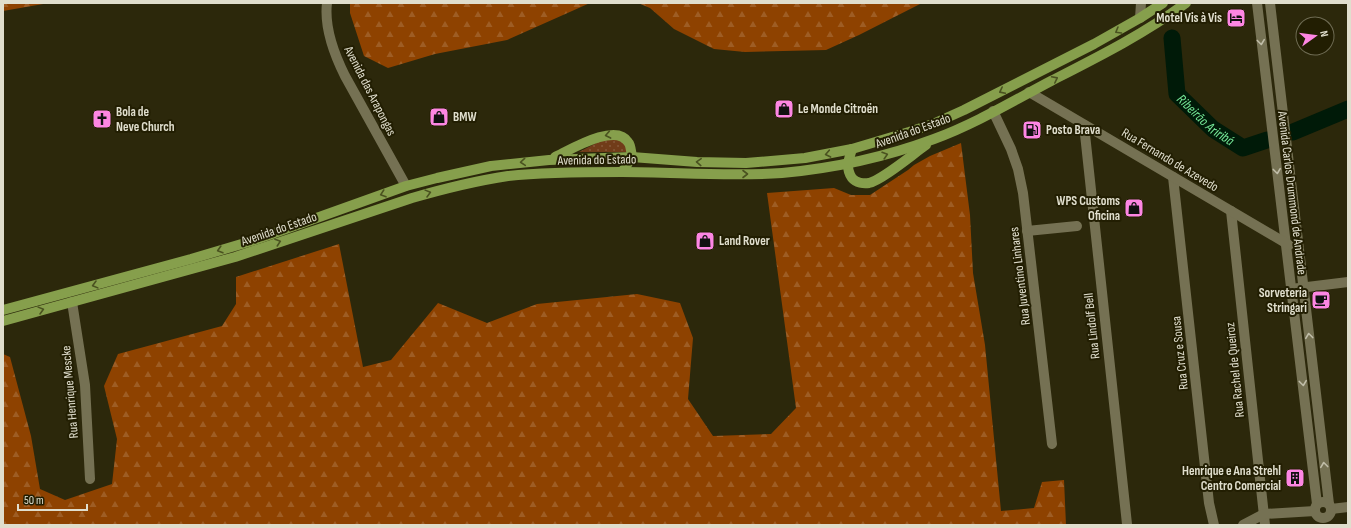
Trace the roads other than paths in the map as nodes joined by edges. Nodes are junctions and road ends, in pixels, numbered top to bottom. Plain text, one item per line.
1 (327, 3) edge
2 (1141, 3) edge
3 (1163, 3) edge
4 (1186, 3) edge
5 (1257, 3) edge
6 (1270, 3) edge
7 (1140, 18) junction
8 (1279, 84) junction
9 (1266, 85) junction
10 (1028, 92) junction
11 (993, 111) junction
12 (1084, 125) junction
13 (935, 139) junction
14 (852, 149) junction
15 (632, 157) junction
16 (549, 160) junction
17 (848, 164) junction
18 (622, 172) junction
19 (1173, 178) junction
20 (406, 186) junction
21 (1231, 211) junction
22 (1077, 226) dead end
23 (1027, 232) junction
24 (1286, 244) junction
25 (1298, 249) junction
26 (1348, 282) edge
27 (1303, 288) junction
28 (1291, 289) junction
29 (72, 302) junction
30 (3, 310) edge
31 (3, 321) edge
32 (1052, 444) dead end
33 (90, 479) dead end
34 (1348, 507) edge
35 (1330, 509) junction
36 (1264, 514) junction
37 (1318, 514) edge
38 (1127, 524) edge
39 (1214, 525) edge
40 (1243, 525) edge
41 (1265, 525) edge
42 (1332, 525) edge

1 - 20 street, Avenida das Arapongas
2 - 7 street
3 - 7 main road, Avenida do Estado
10 -> 4 main road, Avenida do Estado
5 -> 9 street, Avenida Carlos Drummond de Andrade
6 - 8 street, Avenida Carlos Drummond de Andrade
7 -> 14 main road, Avenida do Estado
8 - 9 street
8 - 25 street, Avenida Carlos Drummond de Andrade
9 -> 24 street, Avenida Carlos Drummond de Andrade
10 - 11 main road, Avenida do Estado
10 - 12 street, Rua Fernando de Azevedo
11 - 13 main road, Avenida do Estado
11 - 23 street, Rua Juventino Linhares
12 - 19 street, Rua Fernando de Azevedo
12 - 38 street, Rua Lindolf Bell
17 -> 13 main road, Avenida do Estado
13 - 17 main road
14 -> 15 main road, Avenida do Estado
14 - 17 main road
15 - 16 main road, Avenida do Estado
15 -> 16 main road
15 - 18 main road
16 -> 20 main road, Avenida do Estado
18 -> 17 main road, Avenida do Estado
29 -> 18 main road, Avenida do Estado
19 - 21 street, Rua Fernando de Azevedo
19 - 39 street, Rua Cruz e Sousa
20 -> 30 main road, Avenida do Estado
21 - 24 street, Rua Fernando de Azevedo
21 - 36 street, Rua Rachel de Queiroz
22 - 23 street
23 - 32 street, Rua Juventino Linhares
24 - 25 street, Rua Fernando de Azevedo
24 - 28 street, Avenida Carlos Drummond de Andrade
25 - 27 street, Avenida Carlos Drummond de Andrade
26 - 27 street
27 - 28 street
35 -> 27 street, Avenida Carlos Drummond de Andrade
28 -> 37 street, Avenida Carlos Drummond de Andrade
31 -> 29 main road, Avenida do Estado
29 - 33 street, Rua Henrique Mescke
34 - 35 street
35 - 37 street
35 - 37 street
35 - 42 street, Avenida Carlos Drummond de Andrade
36 - 37 street
36 - 40 street
36 - 41 street, Rua Rachel de Queiroz

